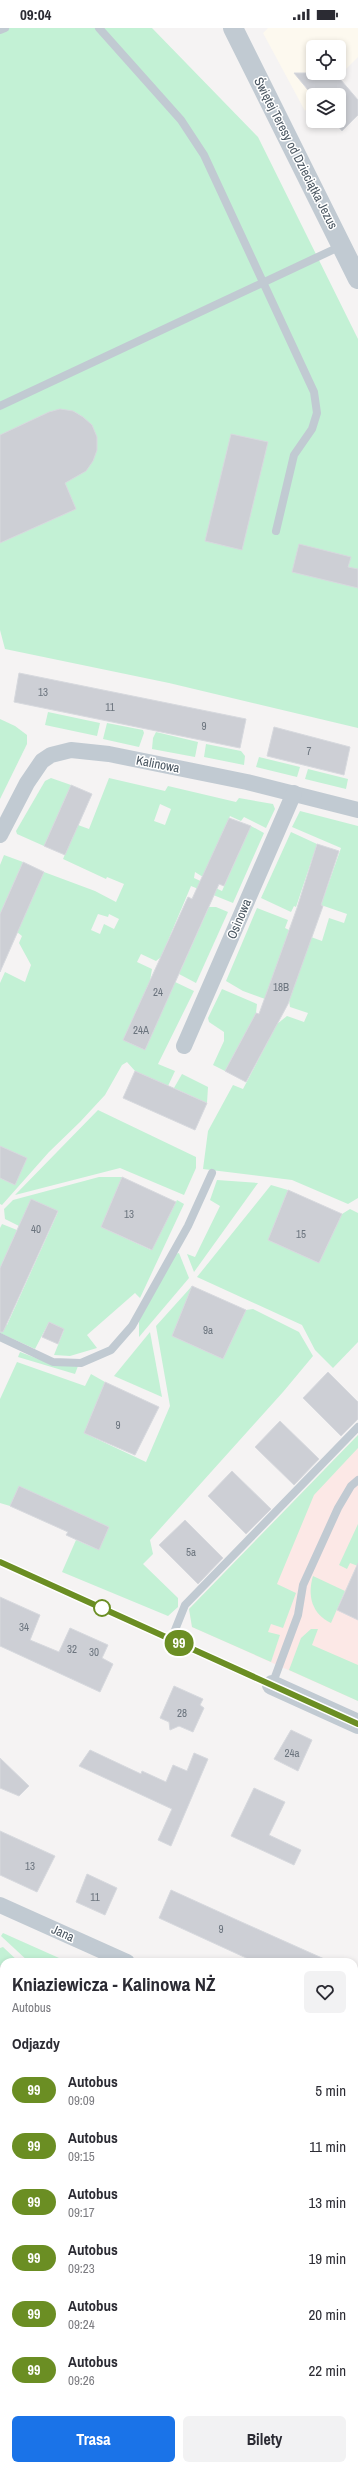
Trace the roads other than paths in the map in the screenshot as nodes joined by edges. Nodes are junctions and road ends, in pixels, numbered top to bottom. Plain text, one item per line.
1 (5, 28) edge
2 (99, 28) edge
3 (234, 28) edge
4 (0, 30) edge
5 (347, 251) junction
6 (358, 279) edge
7 (262, 283) junction
8 (0, 406) edge
9 (276, 531) dead end
10 (294, 793) junction
11 (358, 810) edge
12 (0, 834) edge
13 (184, 1046) dead end
14 (212, 1173) dead end
15 (0, 1338) edge
16 (358, 1427) edge
17 (358, 1480) edge
18 (170, 1640) dead end
19 (272, 1685) joint
20 (358, 1724) edge
21 (0, 1905) edge
22 (118, 1958) edge

1 - 4 lane
2 - 7 lane
3 - 5 street, Świętej Teresy od Dzieciątka Jezus
5 - 6 street, Świętej Teresy od Dzieciątka Jezus
5 - 7 lane
7 - 8 lane
7 - 9 lane
10 - 11 street, Kalinowa
10 - 12 street, Kalinowa
10 - 13 street, Osinowa
14 - 15 lane
16 - 18 lane
17 - 19 lane
19 - 20 street
21 - 22 street, Jana

